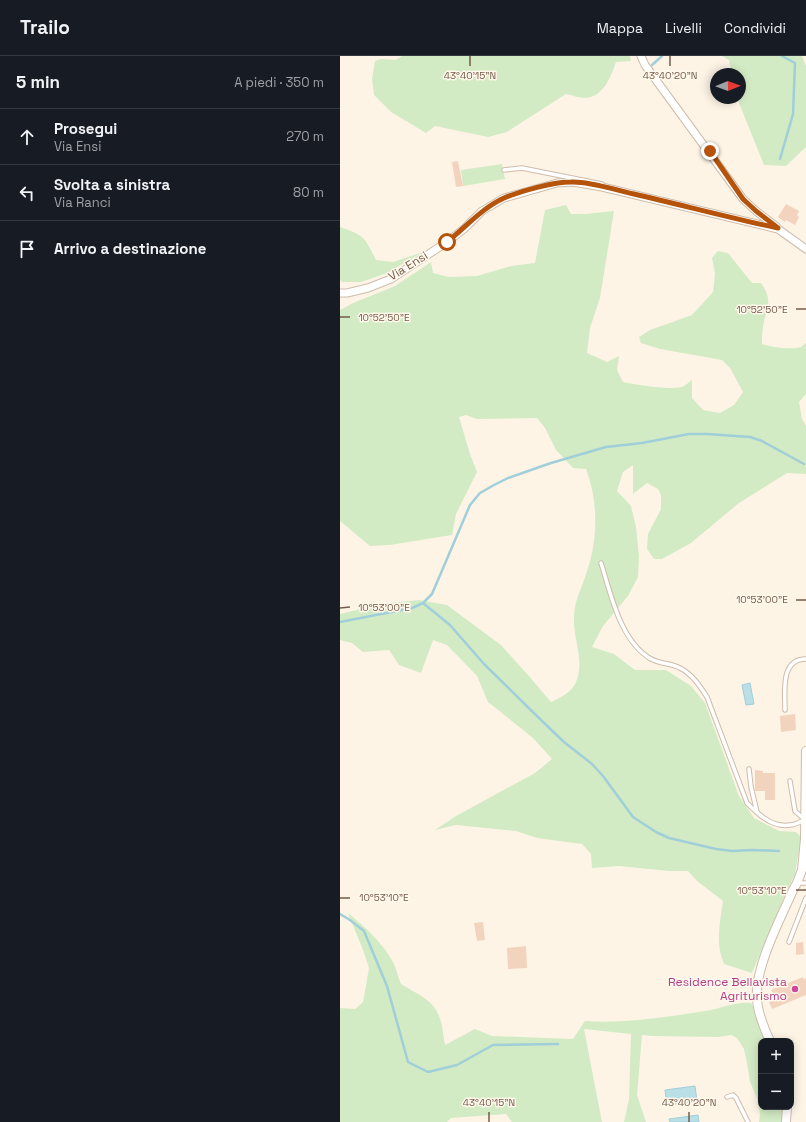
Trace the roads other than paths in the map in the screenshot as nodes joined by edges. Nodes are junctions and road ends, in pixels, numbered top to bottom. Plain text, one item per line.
1 (641, 56) edge
2 (504, 170) dead end
3 (613, 189) junction
4 (778, 228) junction
5 (806, 248) edge
6 (340, 293) edge
7 (601, 563) dead end
8 (806, 659) edge
9 (785, 710) dead end
10 (806, 751) edge
11 (749, 769) dead end
12 (790, 781) dead end
13 (757, 813) junction
14 (805, 820) junction
15 (803, 884) edge
16 (806, 898) edge
17 (789, 942) dead end
18 (769, 1038) edge
19 (727, 1097) dead end
20 (788, 1110) edge
21 (748, 1122) edge
22 (786, 1122) edge

1 - 4 street
2 - 3 lane
3 - 4 street, Via Ensi
3 - 6 street, Via Ensi
4 - 5 street, Via Ensi
7 - 13 lane
8 - 9 lane
10 - 14 street
11 - 13 lane
12 - 14 lane
13 - 14 lane
14 - 15 street
15 - 18 street
16 - 17 lane
19 - 21 lane
20 - 22 street

